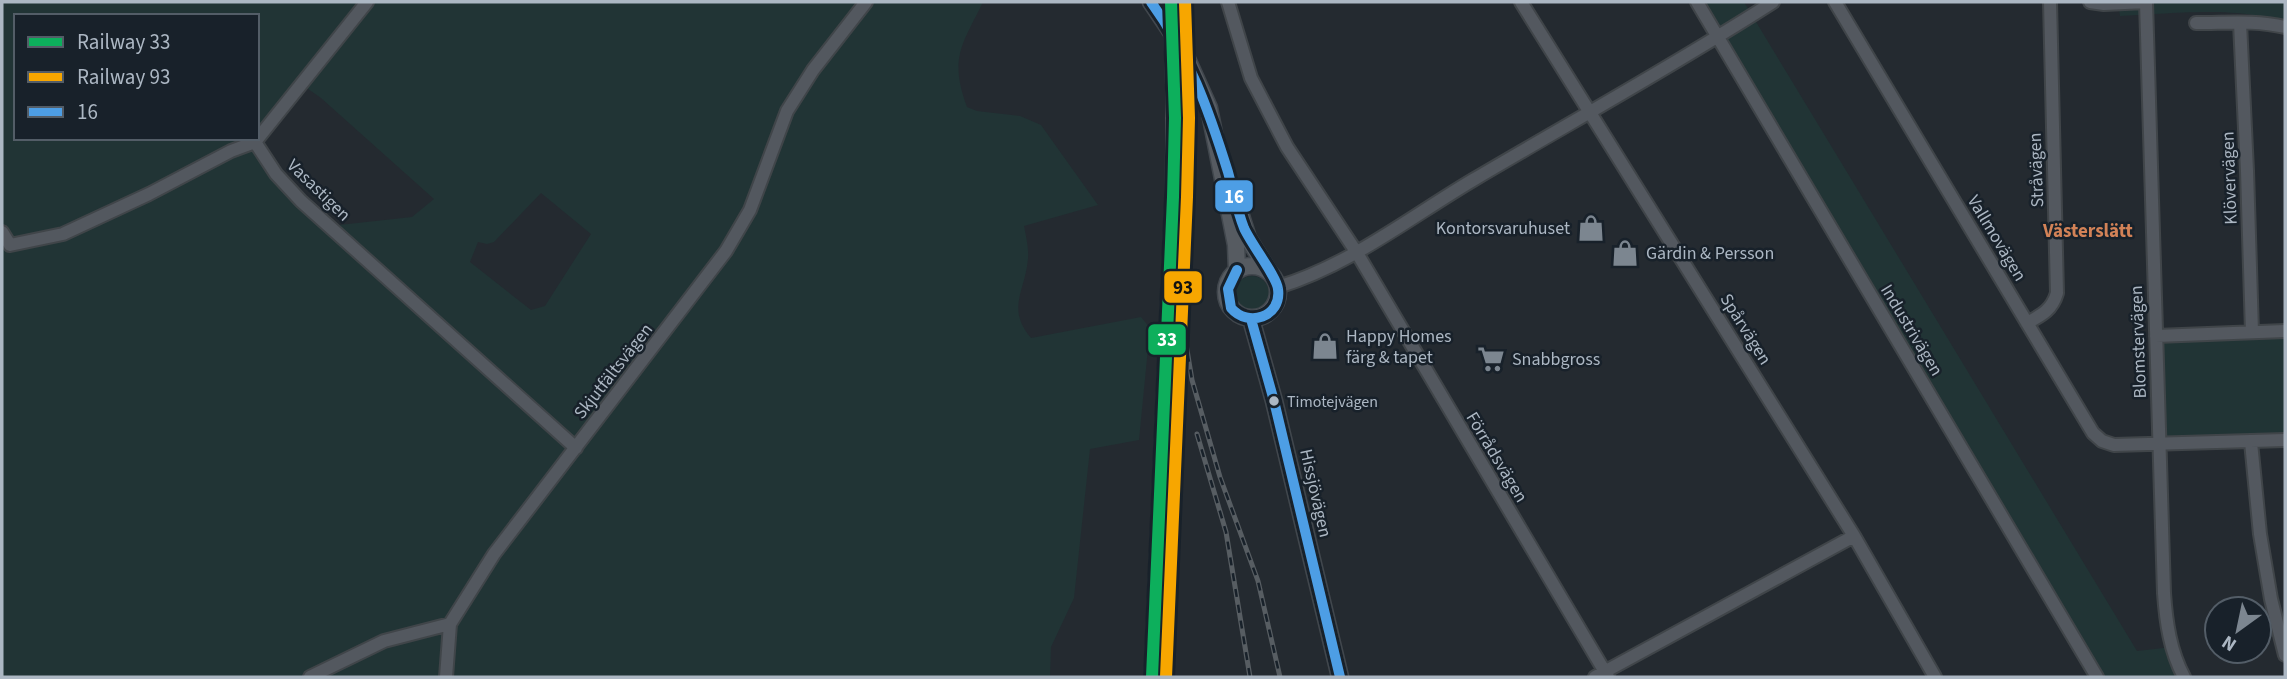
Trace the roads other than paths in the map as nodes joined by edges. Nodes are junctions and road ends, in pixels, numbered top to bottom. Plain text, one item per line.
1 (367, 2) edge
2 (866, 2) edge
3 (1151, 2) edge
4 (1228, 2) edge
5 (1521, 2) edge
6 (1697, 2) edge
7 (1773, 2) edge
8 (1835, 2) edge
9 (2050, 2) edge
10 (2090, 2) edge
11 (2146, 2) edge
12 (2196, 23) dead end
13 (2240, 23) junction
14 (2285, 27) edge
15 (1719, 37) junction
16 (1590, 113) junction
17 (259, 137) edge
18 (1216, 141) junction
19 (255, 142) joint
20 (2, 232) edge
21 (6, 246) edge
22 (1357, 253) junction
23 (1237, 270) junction
24 (1269, 272) junction
25 (1278, 287) junction
26 (1251, 319) junction
27 (2027, 323) junction
28 (2285, 331) edge
29 (2252, 332) junction
30 (2156, 336) junction
31 (2285, 440) edge
32 (2251, 442) junction
33 (2159, 444) junction
34 (576, 448) junction
35 (1854, 536) junction
36 (450, 624) junction
37 (2285, 655) edge
38 (1603, 676) edge
39 (310, 677) edge
40 (446, 677) edge
41 (1339, 677) edge
42 (1935, 677) edge
43 (2097, 677) edge
44 (2184, 677) edge

1 - 17 street
2 - 34 street, Skjutfältsvägen
3 - 18 main road
4 - 22 street
5 - 16 street, Spårvägen
6 - 15 street, Industrivägen
7 - 15 street
8 - 27 street, Vallmovägen
9 - 27 street, Stråvägen
10 - 11 street
11 - 30 street, Blomstervägen
12 - 13 street
13 - 14 street
13 - 29 street, Klövervägen
15 - 16 street
15 - 43 street, Industrivägen
16 - 22 street
16 - 35 street, Spårvägen
18 - 23 main road
18 - 24 main road
19 - 21 street
19 - 34 street, Vasastigen
20 - 21 street
22 - 25 street
22 - 38 street, Förrådsvägen
23 - 24 main road
23 - 26 main road
24 - 25 main road
25 - 26 main road
26 - 41 main road, Hissjövägen
27 - 33 street, Vallmovägen
28 - 29 street
29 - 30 street
30 - 33 street, Blomstervägen
31 - 32 street, Vallmovägen
32 - 33 street, Vallmovägen
32 - 37 street
33 - 44 street, Blomstervägen
34 - 36 street, Skjutfältsvägen
35 - 38 street
35 - 42 street, Spårvägen
36 - 39 street
36 - 40 street

